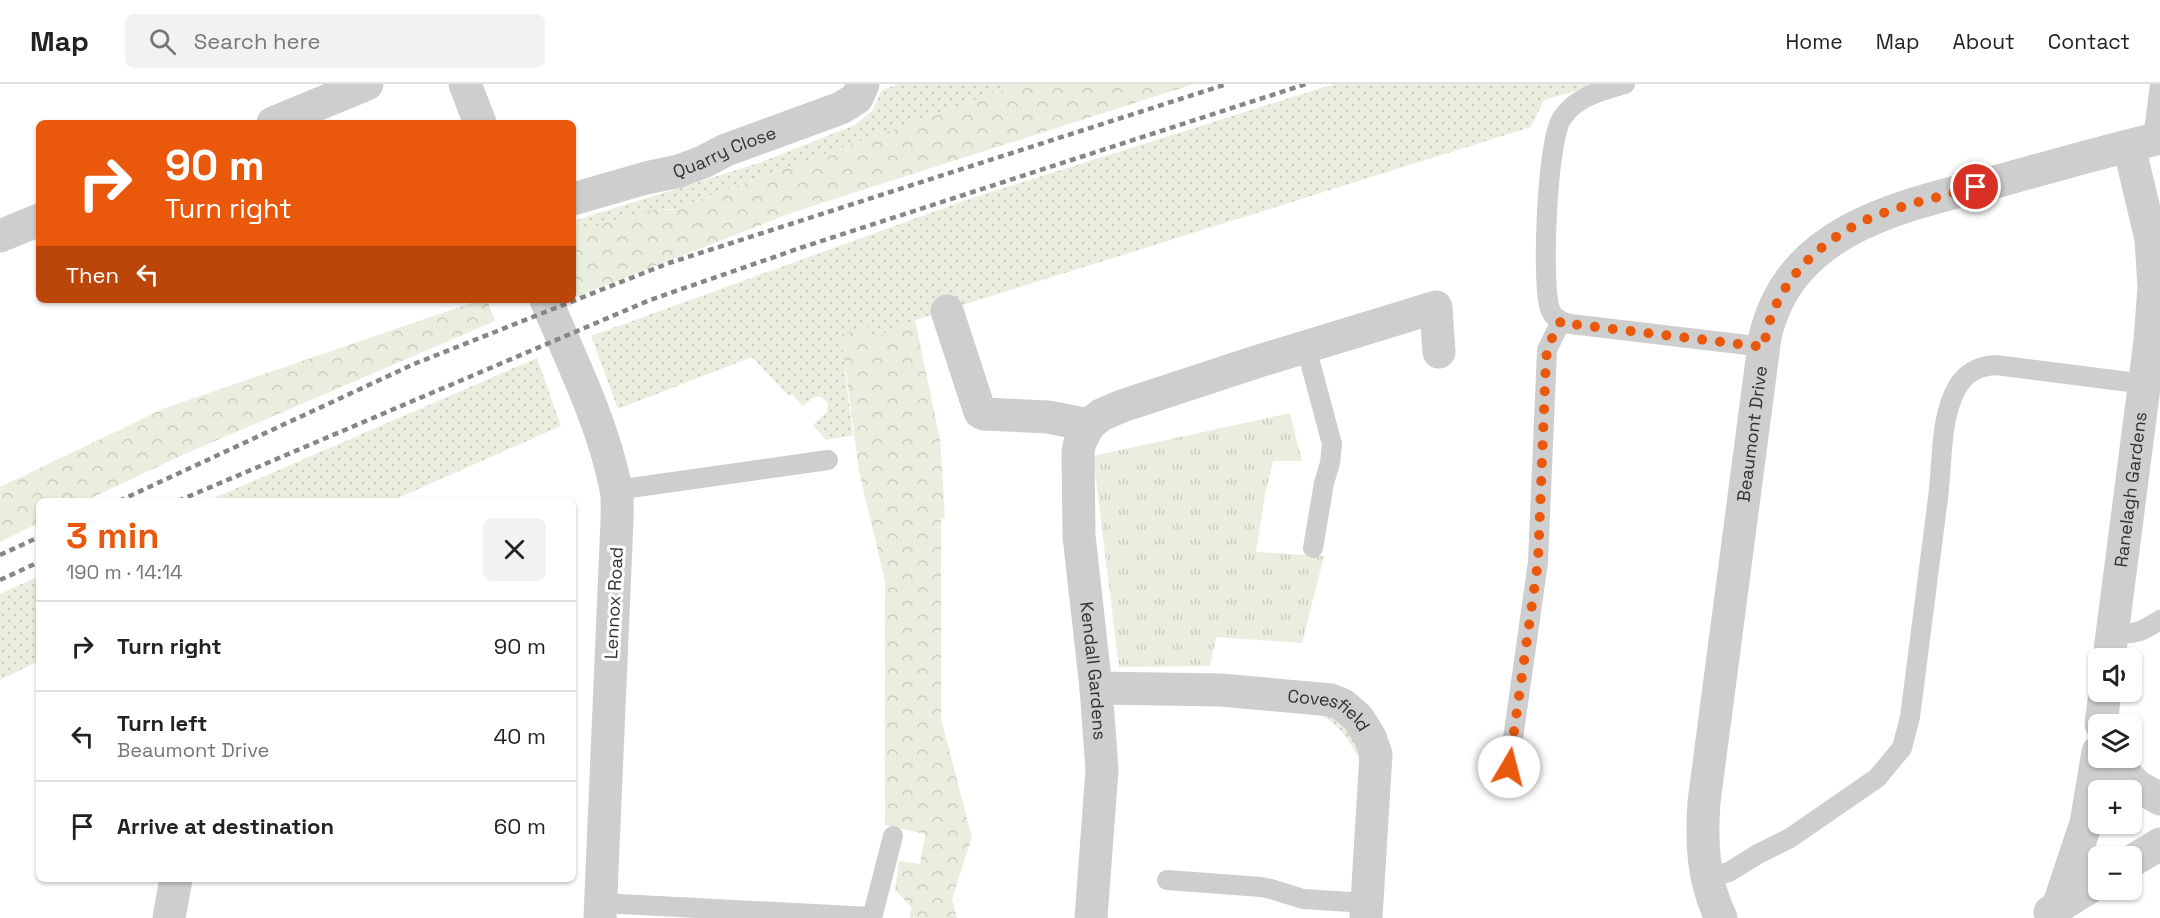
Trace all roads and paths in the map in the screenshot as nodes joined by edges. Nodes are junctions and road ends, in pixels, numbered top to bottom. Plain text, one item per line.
1 (367, 84) edge
2 (465, 84) edge
3 (863, 84) edge
4 (1625, 84) edge
5 (2160, 84) edge
6 (280, 120) edge
7 (479, 120) edge
8 (2147, 141) edge
9 (576, 198) edge
10 (36, 221) edge
11 (0, 236) edge
12 (2157, 287) edge
13 (547, 303) edge
14 (947, 311) dead end
15 (1561, 321) junction
16 (1306, 347) junction
17 (1764, 347) junction
18 (1439, 352) dead end
19 (2145, 384) junction
20 (1089, 425) junction
21 (828, 460) dead end
22 (616, 490) junction
23 (1313, 548) dead end
24 (2160, 620) edge
25 (2111, 646) edge
26 (1096, 688) junction
27 (1509, 767) dead end
28 (2097, 768) edge
29 (2121, 768) edge
30 (2160, 799) edge
31 (893, 836) dead end
32 (2160, 844) edge
33 (2142, 855) edge
34 (1707, 878) junction
35 (1167, 880) dead end
36 (175, 882) edge
37 (2088, 888) edge
38 (600, 910) edge
39 (1366, 911) edge
40 (2049, 913) edge
41 (872, 917) edge
42 (169, 918) edge
43 (1091, 918) edge
44 (1721, 918) edge

1 - 6 street
2 - 7 street
3 - 9 street, Quarry Close
4 - 15 lane
5 - 8 lane
8 - 12 street, Ranelagh Gardens
8 - 17 street, Beaumont Drive
10 - 11 street
12 - 19 street, Ranelagh Gardens
13 - 22 street, Lennox Road
14 - 20 street
15 - 17 lane
15 - 27 lane
16 - 18 street
16 - 20 street
16 - 23 lane
17 - 34 street, Beaumont Drive
19 - 25 street, Ranelagh Gardens
19 - 34 lane
20 - 26 street, Kendall Gardens
21 - 22 lane
22 - 38 street, Lennox Road
24 - 25 lane
26 - 39 street, Covesfield
26 - 43 street, Kendall Gardens
28 - 40 street
29 - 30 street
31 - 41 lane
32 - 33 street
34 - 44 street, Beaumont Drive
35 - 39 lane
36 - 42 street
37 - 40 street
38 - 41 lane

